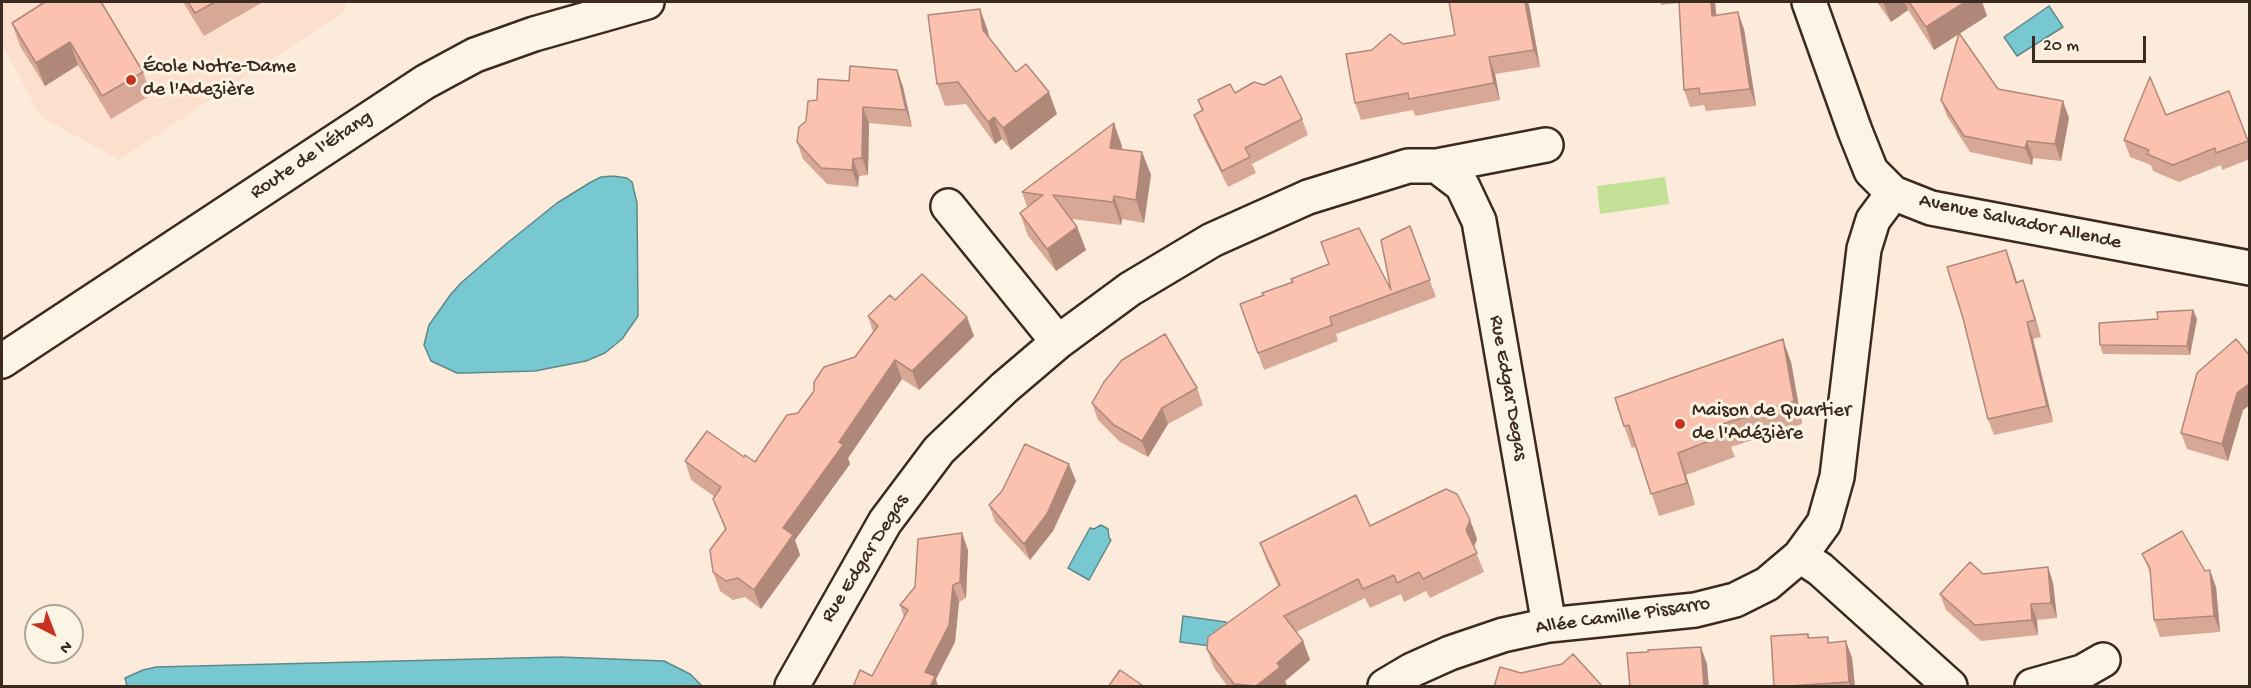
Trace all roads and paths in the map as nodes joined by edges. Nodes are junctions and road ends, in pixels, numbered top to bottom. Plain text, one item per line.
1 (647, 2) edge
2 (1809, 2) edge
3 (1546, 145) dead end
4 (1437, 166) junction
5 (1893, 193) junction
6 (948, 206) dead end
7 (2250, 268) edge
8 (1058, 342) junction
9 (2, 361) edge
10 (1800, 556) junction
11 (1549, 625) junction
12 (2103, 660) dead end
13 (792, 687) edge
14 (1385, 687) edge
15 (1950, 687) edge
16 (2032, 687) edge

1 - 9 street, Route de l'Étang
2 - 5 street, Avenue Salvador Allende
3 - 4 street, Rue Edgar Degas
4 - 8 street, Rue Edgar Degas
4 - 11 street, Rue Edgar Degas
5 - 7 street, Avenue Salvador Allende
5 - 10 street, Allée Camille Pissarro
6 - 8 street
8 - 13 street, Rue Edgar Degas
10 - 11 street, Allée Camille Pissarro
10 - 15 street
11 - 14 street, Allée Camille Pissarro
12 - 16 street

